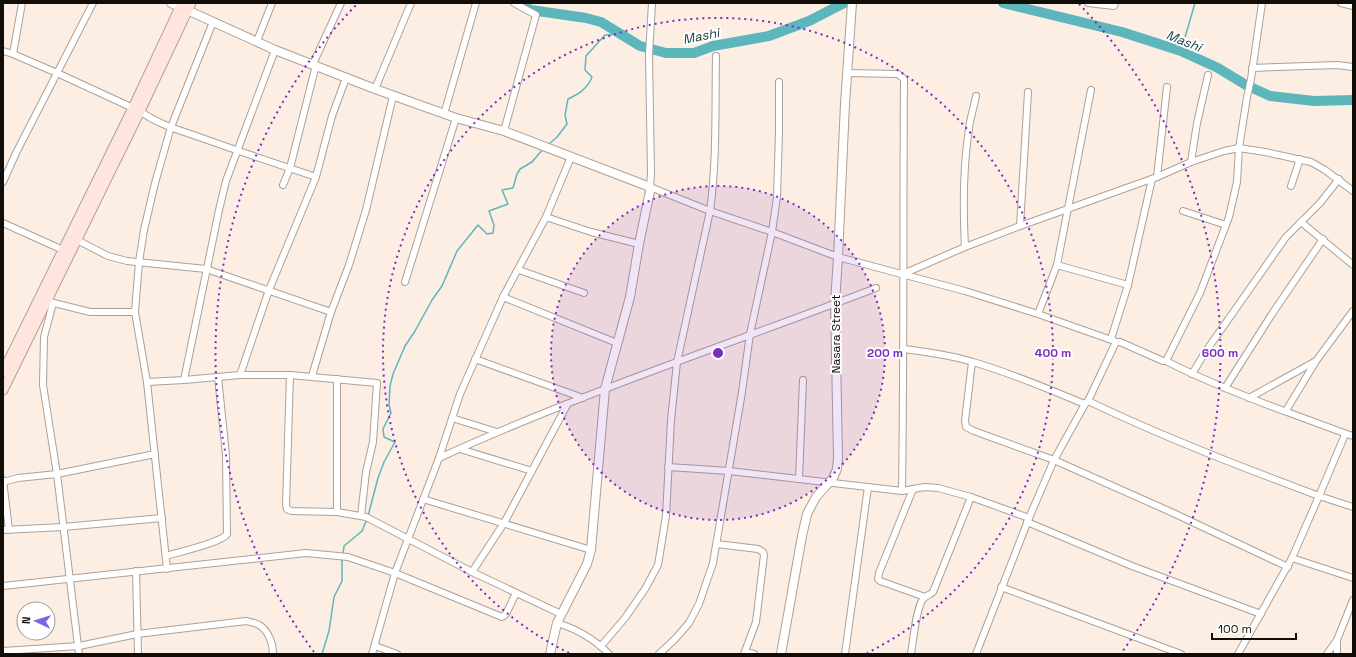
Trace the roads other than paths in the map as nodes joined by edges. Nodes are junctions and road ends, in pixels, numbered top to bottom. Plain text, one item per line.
1 (22, 3) edge
2 (93, 3) edge
3 (170, 3) edge
4 (272, 3) edge
5 (341, 3) edge
6 (412, 3) edge
7 (476, 3) edge
8 (514, 3) edge
9 (652, 3) edge
10 (1088, 3) edge
11 (1115, 3) edge
12 (1262, 3) edge
13 (1341, 3) edge
14 (185, 6) edge
15 (1353, 6) edge
16 (852, 7) edge
17 (213, 22) junction
18 (257, 41) junction
19 (275, 50) junction
20 (3, 51) edge
21 (12, 54) junction
22 (716, 56) dead end
23 (315, 65) junction
24 (1353, 67) edge
25 (1252, 68) junction
26 (57, 73) junction
27 (847, 73) junction
28 (1208, 75) dead end
29 (346, 78) junction
30 (779, 82) dead end
31 (1167, 87) dead end
32 (375, 89) junction
33 (1091, 90) dead end
34 (1028, 92) dead end
35 (393, 96) junction
36 (976, 96) dead end
37 (136, 110) junction
38 (444, 114) junction
39 (456, 118) junction
40 (171, 127) junction
41 (504, 132) junction
42 (1239, 148) junction
43 (237, 151) junction
44 (571, 157) junction
45 (1300, 159) junction
46 (1191, 162) junction
47 (290, 168) junction
48 (316, 177) junction
49 (1155, 178) junction
50 (1339, 180) junction
51 (3, 182) edge
52 (283, 185) dead end
53 (1291, 186) dead end
54 (650, 187) junction
55 (1353, 191) edge
56 (1068, 208) junction
57 (710, 211) junction
58 (1183, 211) dead end
59 (546, 217) junction
60 (1301, 222) junction
61 (3, 223) edge
62 (1226, 225) junction
63 (1020, 226) junction
64 (772, 232) junction
65 (1323, 239) junction
66 (76, 240) junction
67 (639, 244) junction
68 (965, 247) junction
69 (63, 250) junction
70 (838, 257) junction
71 (139, 262) junction
72 (1057, 265) junction
73 (1353, 265) edge
74 (206, 269) junction
75 (519, 270) junction
76 (903, 274) junction
77 (405, 282) dead end
78 (1128, 285) junction
79 (876, 288) dead end
80 (270, 290) junction
81 (584, 293) dead end
82 (503, 297) junction
83 (47, 300) junction
84 (835, 303) junction
85 (1353, 311) edge
86 (136, 312) junction
87 (331, 312) junction
88 (1038, 314) junction
89 (750, 334) junction
90 (1114, 340) junction
91 (617, 343) junction
92 (904, 348) junction
93 (475, 359) junction
94 (1166, 361) junction
95 (1316, 361) junction
96 (677, 362) junction
97 (972, 362) junction
98 (3, 372) edge
99 (1192, 374) junction
100 (240, 375) junction
101 (290, 375) junction
102 (312, 376) junction
103 (218, 377) junction
104 (338, 379) junction
105 (184, 380) junction
106 (803, 380) dead end
107 (147, 382) junction
108 (1225, 388) junction
109 (605, 389) junction
110 (3, 390) edge
111 (583, 398) junction
112 (1249, 398) junction
113 (1086, 402) junction
114 (566, 405) junction
115 (1287, 412) junction
116 (452, 418) junction
117 (497, 432) junction
118 (1344, 433) junction
119 (1353, 435) edge
120 (460, 449) junction
121 (155, 454) junction
122 (439, 458) junction
123 (1054, 460) junction
124 (668, 467) junction
125 (532, 471) junction
126 (729, 471) junction
127 (57, 474) junction
128 (799, 479) junction
129 (3, 482) edge
130 (830, 483) junction
131 (868, 487) junction
132 (913, 490) junction
133 (902, 491) junction
134 (1319, 496) junction
135 (971, 497) junction
136 (423, 499) junction
137 (1353, 507) edge
138 (337, 512) junction
139 (361, 516) junction
140 (162, 518) junction
141 (1028, 520) junction
142 (504, 523) junction
143 (64, 527) junction
144 (6, 530) edge
145 (407, 539) junction
146 (717, 544) junction
147 (591, 550) junction
148 (166, 556) junction
149 (1292, 558) junction
150 (1288, 567) junction
151 (168, 569) junction
152 (136, 571) junction
153 (472, 572) junction
154 (395, 573) junction
155 (70, 578) junction
156 (1353, 578) edge
157 (3, 586) edge
158 (1001, 587) junction
159 (516, 593) junction
160 (925, 597) junction
161 (1353, 600) edge
162 (561, 614) junction
163 (1261, 614) junction
164 (557, 622) junction
165 (137, 634) junction
166 (1337, 640) junction
167 (79, 646) junction
168 (375, 646) junction
169 (601, 646) junction
170 (3, 651) edge
171 (745, 653) edge
172 (79, 654) edge
173 (138, 654) edge
174 (273, 654) edge
175 (372, 654) edge
176 (397, 654) edge
177 (550, 654) edge
178 (609, 654) edge
179 (659, 654) edge
180 (754, 654) edge
181 (781, 654) edge
182 (845, 654) edge
183 (911, 654) edge
184 (976, 654) edge
185 (1181, 654) edge
186 (1238, 654) edge
187 (1327, 654) edge
188 (1337, 654) edge

1 - 21 street
2 - 26 street
3 - 14 street
4 - 18 street
5 - 23 street
6 - 32 street
7 - 38 street
8 - 41 street
9 - 54 street
10 - 11 street
12 - 25 street
13 - 15 street
14 - 17 street
14 - 37 main road
16 - 27 street, Nasara Street
17 - 18 street
17 - 40 street
18 - 19 street
19 - 23 street
19 - 43 street
20 - 21 street
21 - 26 street
22 - 57 street
23 - 29 street
23 - 47 street
24 - 25 street
25 - 42 street
26 - 37 street
26 - 51 street
27 - 70 street, Nasara Street
27 - 76 street
28 - 46 street
29 - 32 street
29 - 48 street
30 - 64 street
31 - 49 street
32 - 35 street
33 - 56 street
34 - 63 street
35 - 38 street
35 - 87 street
36 - 68 street
37 - 40 street
37 - 66 main road
37 - 69 main road
38 - 39 street
39 - 41 street
39 - 77 street
40 - 43 street
40 - 71 street
41 - 44 street
42 - 45 street
42 - 46 street
42 - 62 street
43 - 47 street
43 - 74 street
44 - 54 street
44 - 59 street
45 - 50 street
45 - 53 street
46 - 49 street
47 - 48 street
47 - 52 street
48 - 80 street
49 - 56 street
49 - 78 street
50 - 55 street
50 - 60 street
54 - 57 street
54 - 67 street
56 - 63 street
56 - 72 street
57 - 64 street
57 - 96 street
58 - 62 street
59 - 67 street
59 - 75 street
60 - 65 street
60 - 99 street
61 - 69 street
62 - 94 street
63 - 68 street
64 - 70 street
64 - 89 street
65 - 73 street
65 - 108 street
66 - 71 street
66 - 83 main road
67 - 91 street
68 - 76 street
69 - 83 main road
70 - 76 street
70 - 84 street, Nasara Street
71 - 74 street
71 - 86 street
72 - 78 street
72 - 88 street
74 - 80 street
74 - 105 street
75 - 81 street
75 - 82 street
76 - 88 street
76 - 92 street
78 - 90 street
79 - 84 street
80 - 87 street
80 - 100 street
82 - 91 street
82 - 93 street
83 - 86 street
83 - 98 main road
83 - 110 main road
83 - 127 street
84 - 89 street
84 - 130 street, Nasara Street
85 - 95 street
86 - 107 street
87 - 102 street
88 - 90 street
89 - 96 street
89 - 126 street
90 - 94 street
90 - 113 street
91 - 109 street
92 - 97 street
92 - 133 street
93 - 111 street
93 - 116 street
94 - 99 street
95 - 112 street
95 - 115 street
96 - 109 street
96 - 124 street
97 - 113 street
97 - 123 street
99 - 108 street
100 - 101 street
100 - 103 street
101 - 102 street
101 - 138 street
102 - 104 street
103 - 105 street
103 - 148 street
104 - 138 street
104 - 139 street
105 - 107 street
106 - 128 street
107 - 121 street
108 - 112 street
109 - 111 street
109 - 147 street
111 - 114 street
112 - 115 street
113 - 123 street
113 - 134 street
114 - 117 street
114 - 125 street
115 - 118 street
116 - 117 street
116 - 122 street
117 - 120 street
118 - 119 street
118 - 134 street
120 - 122 street
120 - 125 street
121 - 127 street
121 - 140 street
122 - 136 street
123 - 141 street
123 - 150 street
124 - 126 street
124 - 169 street
125 - 142 street
126 - 128 street
126 - 146 street
127 - 129 street
127 - 143 street
128 - 130 street
129 - 144 street
130 - 131 street
130 - 181 street, Nasara Street
131 - 133 street
131 - 182 street
132 - 133 street
132 - 135 street
132 - 160 street
134 - 137 street
134 - 149 street
135 - 141 street
135 - 160 street
136 - 142 street
136 - 145 street
138 - 139 street
139 - 145 street
140 - 143 street
140 - 148 street
141 - 158 street
141 - 163 street
142 - 147 street
142 - 153 street
143 - 144 street
143 - 155 street
145 - 153 street
145 - 154 street
146 - 171 street
146 - 179 street
147 - 162 street
148 - 151 street
149 - 150 street
149 - 156 street
150 - 163 street
151 - 152 street
151 - 154 street
152 - 155 street
152 - 165 street
153 - 159 street
154 - 159 street
154 - 168 street
155 - 157 street
155 - 167 street
158 - 184 street
158 - 185 street
159 - 162 street
160 - 183 street
161 - 166 street
162 - 164 street
163 - 186 street
164 - 169 street
164 - 177 street
165 - 167 street
165 - 173 street
165 - 174 street
166 - 187 street
166 - 188 street
167 - 170 street
167 - 172 street
168 - 175 street
168 - 176 street
169 - 178 street
171 - 180 street

